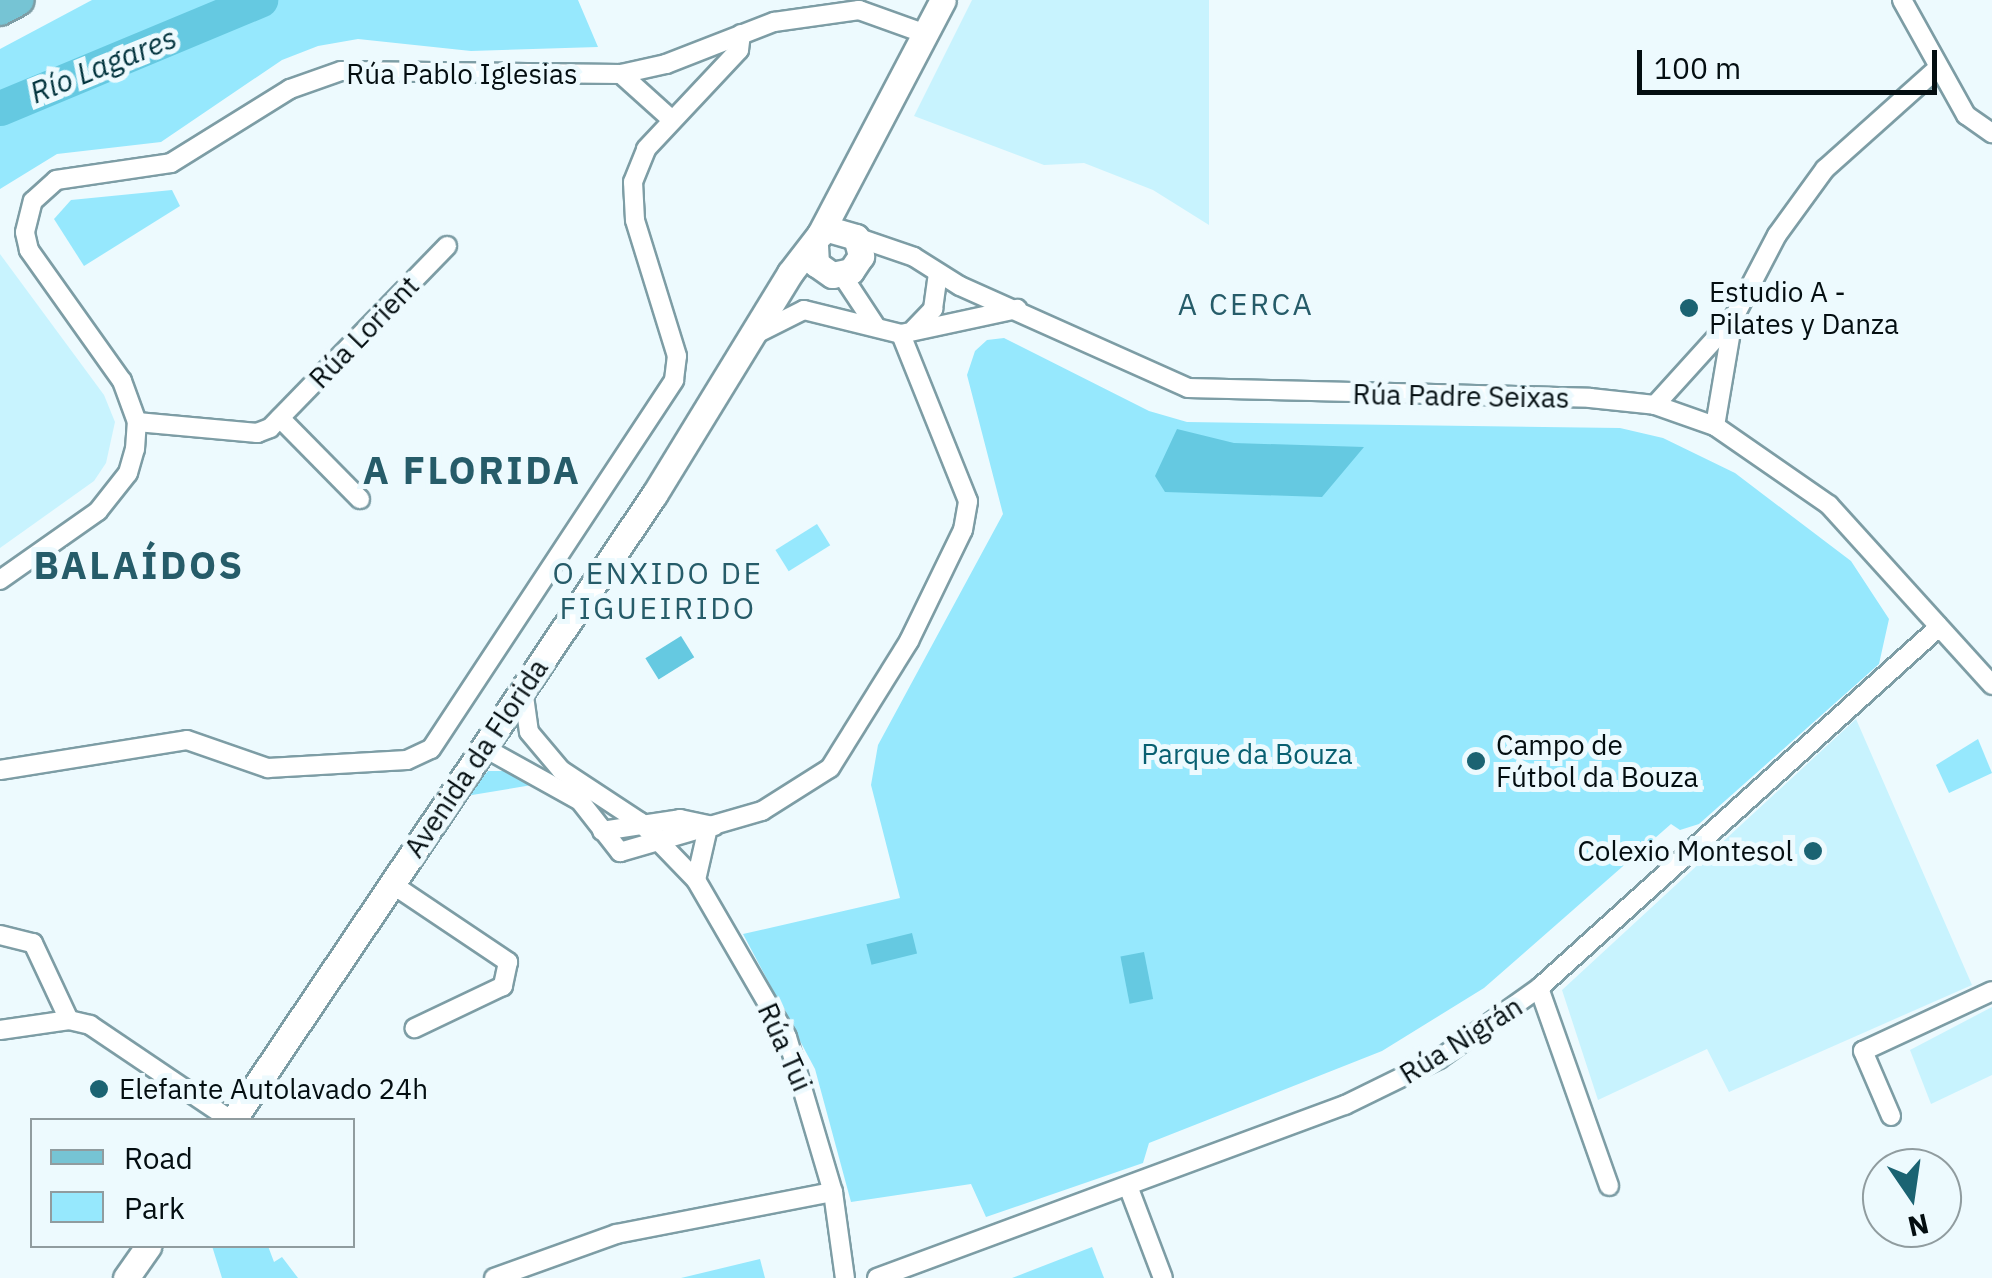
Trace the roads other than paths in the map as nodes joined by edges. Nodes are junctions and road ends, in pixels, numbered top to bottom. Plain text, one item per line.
1 (19, 0) edge
2 (943, 0) edge
3 (1902, 0) edge
4 (0, 10) edge
5 (741, 34) junction
6 (926, 34) junction
7 (691, 55) junction
8 (1937, 69) junction
9 (621, 74) junction
10 (688, 100) junction
11 (671, 119) junction
12 (1992, 134) edge
13 (842, 186) junction
14 (852, 233) junction
15 (818, 238) junction
16 (447, 246) dead end
17 (837, 275) junction
18 (938, 276) junction
19 (776, 299) junction
20 (1018, 309) junction
21 (1733, 319) junction
22 (875, 325) junction
23 (759, 332) junction
24 (908, 332) junction
25 (1656, 405) junction
26 (280, 418) junction
27 (136, 422) junction
28 (1715, 426) junction
29 (360, 499) dead end
30 (0, 580) edge
31 (1939, 627) junction
32 (1992, 685) edge
33 (523, 690) junction
34 (483, 747) junction
35 (527, 767) junction
36 (0, 770) edge
37 (560, 770) junction
38 (640, 822) junction
39 (710, 829) junction
40 (602, 831) junction
41 (662, 842) junction
42 (696, 880) junction
43 (392, 884) junction
44 (0, 935) edge
45 (1539, 988) junction
46 (1992, 991) edge
47 (68, 1020) junction
48 (415, 1028) dead end
49 (0, 1030) edge
50 (1891, 1116) dead end
51 (229, 1118) edge
52 (233, 1118) edge
53 (1128, 1186) junction
54 (1609, 1186) dead end
55 (833, 1192) junction
56 (147, 1248) edge
57 (126, 1278) edge
58 (494, 1278) edge
59 (845, 1278) edge
60 (877, 1278) edge
61 (1163, 1278) edge

1 - 4 main road
2 - 6 main road, Avenida da Florida
3 - 8 street
5 - 6 street, Rúa Pablo Iglesias
5 - 7 street, Rúa Pablo Iglesias
5 - 10 street
6 - 13 main road, Avenida da Florida
7 - 9 street, Rúa Pablo Iglesias
7 - 10 street
8 - 12 street
8 - 21 street
9 - 11 street
9 - 27 street, Rúa Pablo Iglesias
10 - 11 street
11 - 36 street
13 - 14 main road
13 - 15 main road, Avenida da Florida
14 - 15 main road
14 - 17 main road
14 - 18 street, Rúa Padre Seixas
15 - 17 main road
15 - 19 main road, Avenida da Florida
16 - 26 street, Rúa Lorient
17 - 19 main road
17 - 22 street
18 - 20 street, Rúa Padre Seixas
18 - 24 street
19 - 23 main road, Avenida da Florida
20 - 24 street
20 - 25 street, Rúa Padre Seixas
21 - 25 street
21 - 28 street
22 - 23 street
22 - 24 street
23 - 33 main road, Avenida da Florida
24 - 39 street
25 - 28 street, Rúa Padre Seixas
26 - 27 street, Rúa Lorient
26 - 29 street
27 - 30 street
28 - 31 street, Rúa Padre Seixas
31 - 32 street, Rúa Padre Seixas
31 - 45 street, Rúa Nigrán
33 - 34 main road, Avenida da Florida
33 - 37 street, Rúa Tui
34 - 35 street, Rúa Tui
34 - 43 main road, Avenida da Florida
35 - 37 street, Rúa Tui
35 - 40 street, Rúa Tui
37 - 38 street, Rúa Tui
38 - 39 street
38 - 40 street
38 - 41 street, Rúa Tui
39 - 41 street
39 - 42 street
40 - 41 street, Rúa Tui
41 - 42 street, Rúa Tui
42 - 55 street, Rúa Tui
43 - 48 street, Avenida da Florida
43 - 52 main road, Avenida da Florida
44 - 47 street
45 - 53 street, Rúa Nigrán
45 - 54 street
46 - 50 street
47 - 49 street
47 - 51 street
53 - 60 street, Rúa Nigrán
53 - 61 street
55 - 58 street
55 - 59 street, Rúa Tui
56 - 57 main road

